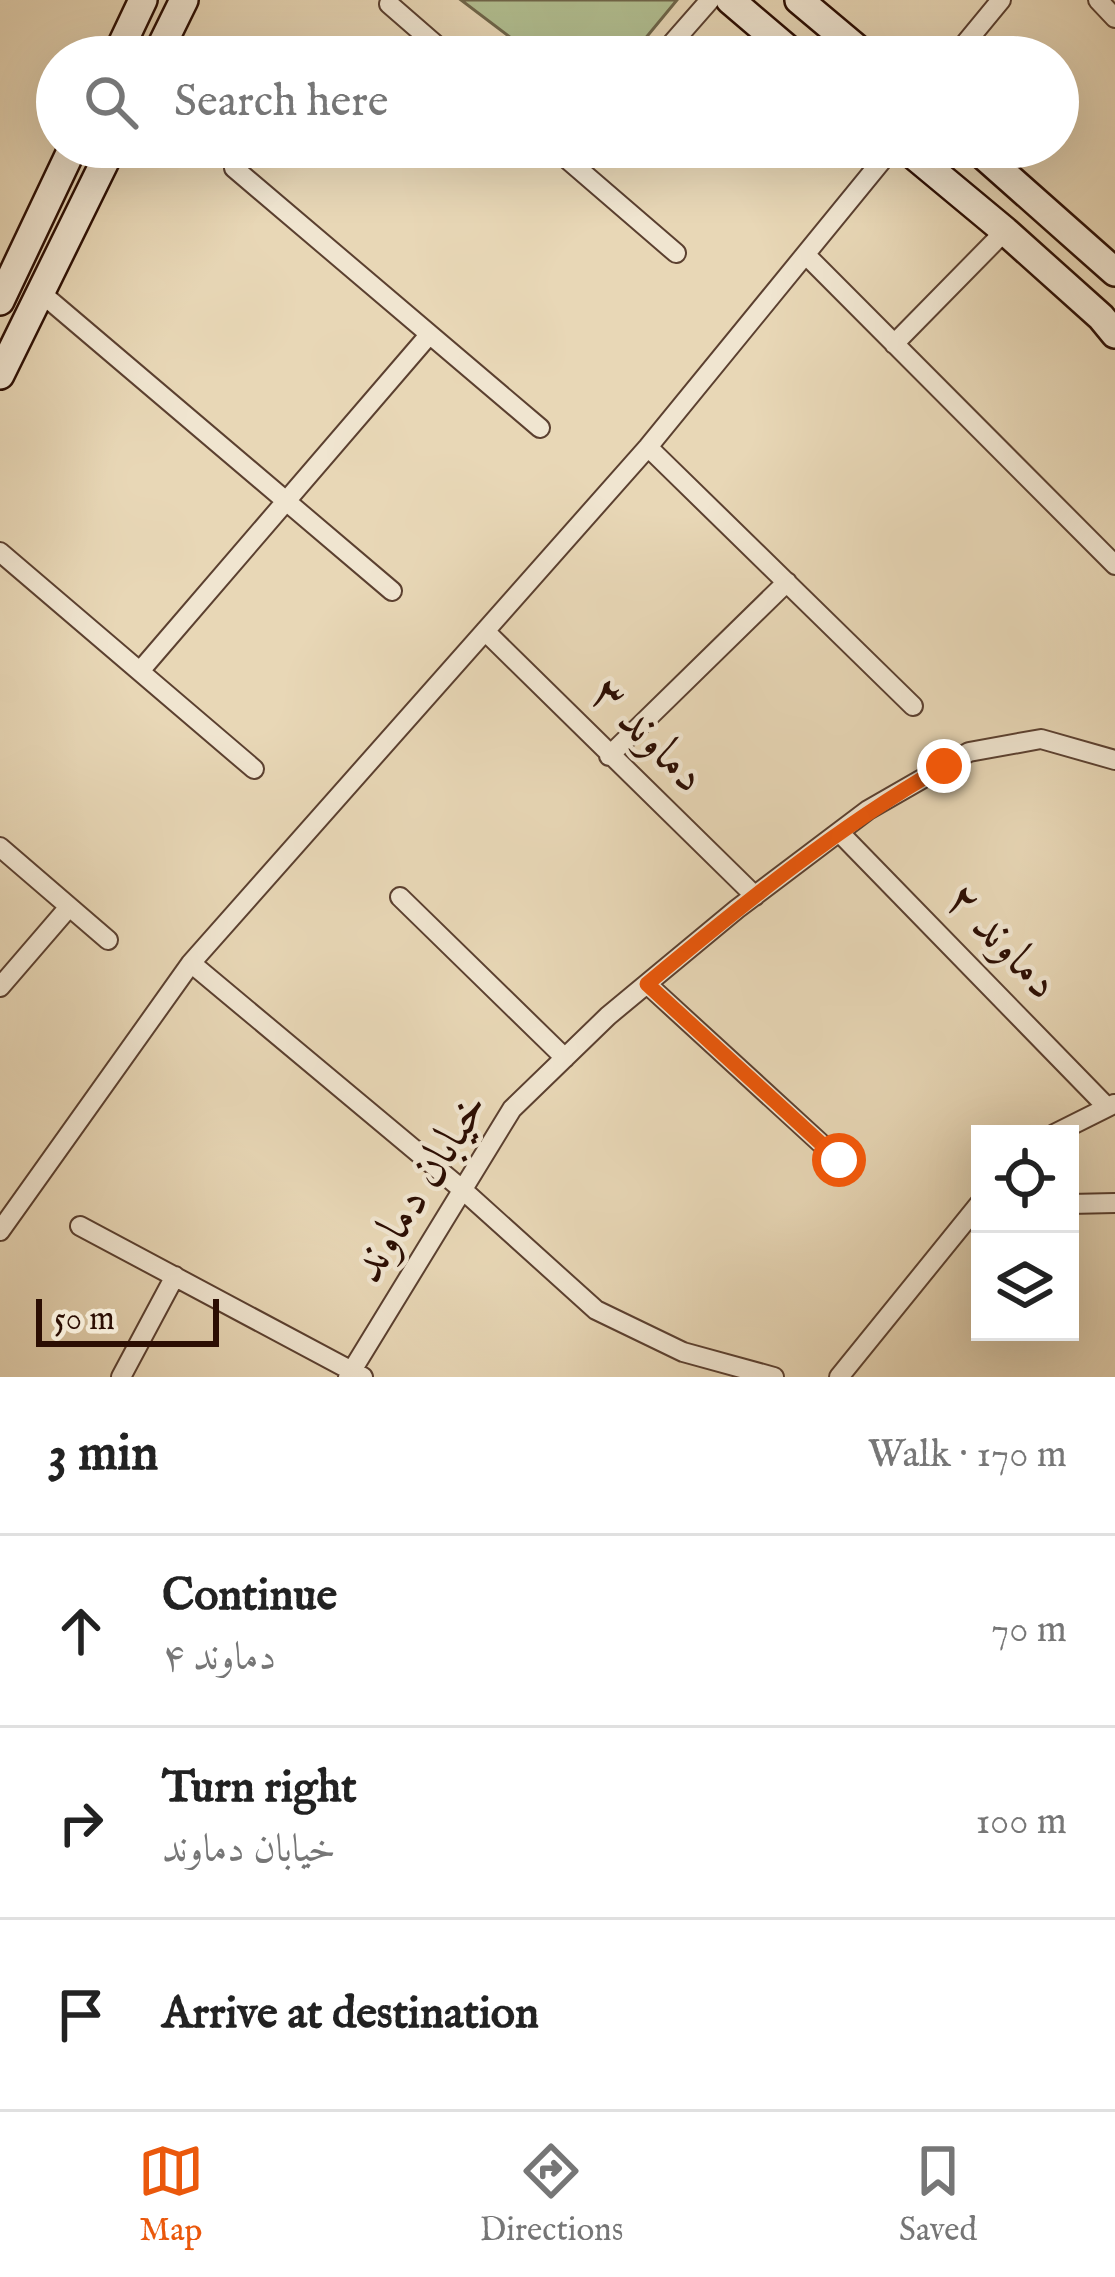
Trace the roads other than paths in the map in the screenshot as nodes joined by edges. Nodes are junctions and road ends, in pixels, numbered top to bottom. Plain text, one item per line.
1 (143, 0) edge
2 (184, 0) edge
3 (710, 0) edge
4 (730, 0) edge
5 (799, 0) edge
6 (1000, 0) edge
7 (1098, 0) edge
8 (389, 4) dead end
9 (1115, 18) edge
10 (126, 36) edge
11 (166, 36) edge
12 (426, 36) edge
13 (678, 36) edge
14 (772, 36) edge
15 (842, 36) edge
16 (970, 36) edge
17 (63, 168) edge
18 (102, 168) edge
19 (234, 168) dead end
20 (590, 168) edge
21 (876, 168) edge
22 (929, 168) edge
23 (998, 168) edge
24 (1005, 231) junction
25 (676, 253) dead end
26 (807, 256) junction
27 (1115, 272) edge
28 (6, 288) edge
29 (40, 292) junction
30 (429, 334) junction
31 (1115, 334) edge
32 (894, 344) junction
33 (0, 375) edge
34 (540, 428) dead end
35 (648, 447) junction
36 (286, 501) junction
37 (0, 552) edge
38 (1115, 565) edge
39 (787, 582) junction
40 (392, 591) dead end
41 (485, 631) junction
42 (140, 671) junction
43 (914, 706) dead end
44 (609, 756) junction
45 (1115, 760) edge
46 (254, 769) dead end
47 (839, 832) junction
48 (0, 847) edge
49 (755, 896) junction
50 (400, 897) dead end
51 (69, 907) junction
52 (109, 940) dead end
53 (191, 963) junction
54 (647, 984) junction
55 (0, 987) edge
56 (565, 1058) junction
57 (1110, 1105) edge
58 (1071, 1125) edge
59 (839, 1160) dead end
60 (464, 1191) junction
61 (1115, 1203) edge
62 (1079, 1204) edge
63 (971, 1215) edge
64 (80, 1226) dead end
65 (0, 1231) edge
66 (175, 1276) junction
67 (354, 1375) edge
68 (121, 1377) edge
69 (774, 1377) edge
70 (839, 1377) edge

1 - 10 street
2 - 11 street
3 - 13 street
4 - 14 street
5 - 15 street
6 - 16 street
7 - 9 street
8 - 12 street
17 - 28 street
18 - 29 street
19 - 30 street
20 - 25 street
21 - 26 street
22 - 24 street
23 - 27 street
24 - 31 street
24 - 32 street
26 - 32 street
26 - 35 street
28 - 29 street
29 - 33 street
29 - 36 street
30 - 34 street
30 - 36 street
32 - 38 street
35 - 39 street
35 - 41 street
36 - 40 street
36 - 42 street
37 - 42 street
39 - 43 street
39 - 44 street
41 - 44 street, دماوند ۳
41 - 53 street
42 - 46 street
44 - 49 street, دماوند ۳
45 - 47 street, خیابان دماوند
47 - 49 street, خیابان دماوند
47 - 57 street, دماوند ۲
48 - 51 street
49 - 54 street, خیابان دماوند
50 - 56 street
51 - 52 street
51 - 55 street
53 - 60 street
53 - 65 street
54 - 56 street, خیابان دماوند
54 - 59 street
56 - 60 street, خیابان دماوند
57 - 58 street
60 - 67 street, خیابان دماوند
60 - 69 street
61 - 62 street
63 - 70 street
64 - 66 street
66 - 67 street
66 - 68 street

